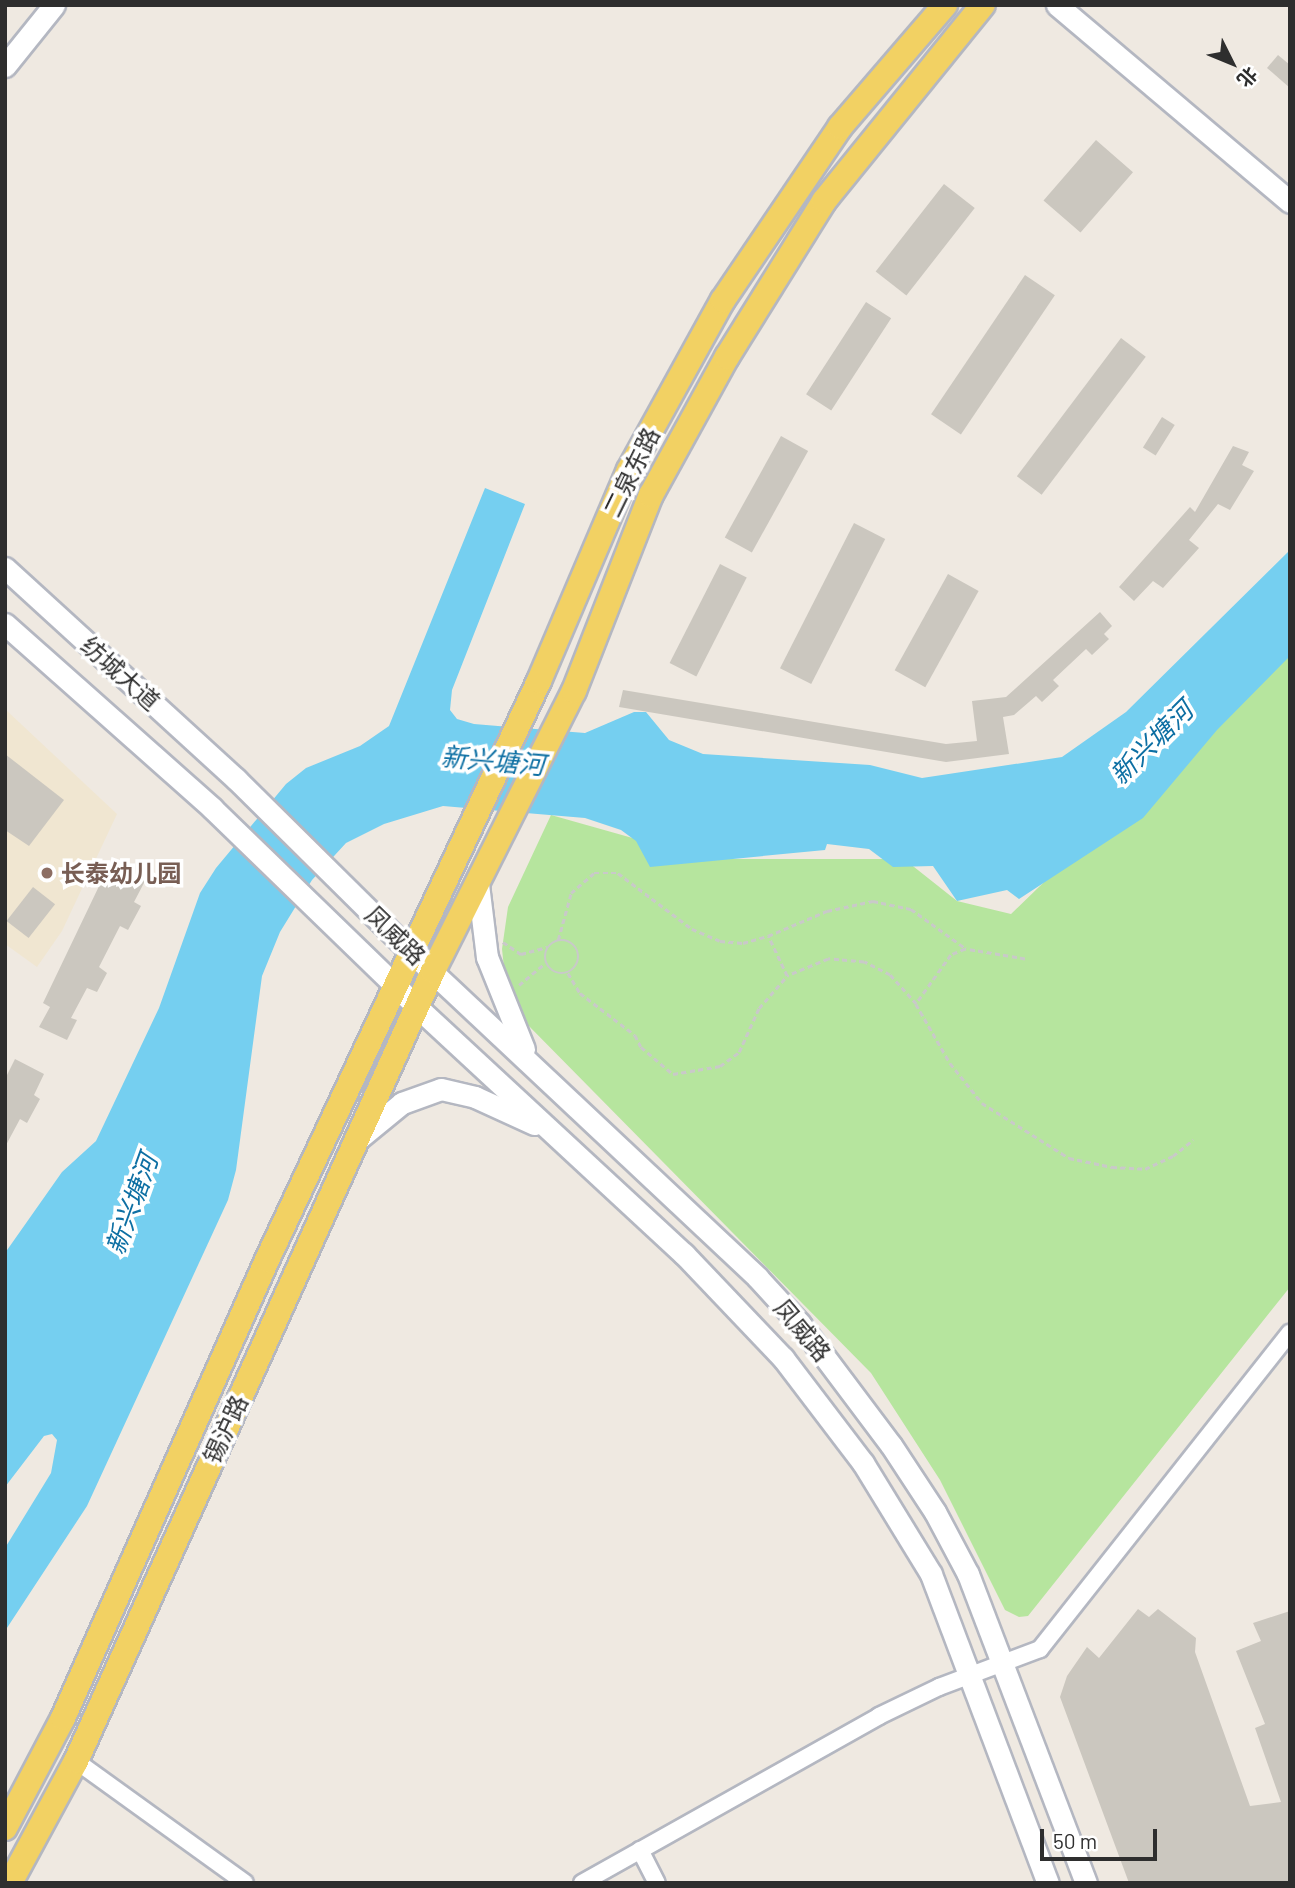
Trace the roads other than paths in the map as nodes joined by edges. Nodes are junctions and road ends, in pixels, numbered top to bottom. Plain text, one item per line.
1 (54, 5) edge
2 (945, 5) edge
3 (983, 5) edge
4 (1057, 5) edge
5 (5, 66) edge
6 (1290, 202) edge
7 (5, 568) edge
8 (5, 624) edge
9 (478, 884) junction
10 (354, 894) joint
11 (331, 924) joint
12 (409, 950) junction
13 (433, 971) junction
14 (395, 985) junction
15 (417, 1007) junction
16 (533, 1066) junction
17 (553, 1133) junction
18 (356, 1141) junction
19 (1290, 1332) edge
20 (1004, 1661) junction
21 (969, 1675) junction
22 (76, 1761) junction
23 (5, 1828) edge
24 (640, 1850) junction
25 (10, 1883) edge
26 (245, 1883) edge
27 (582, 1883) edge
28 (657, 1883) edge
29 (1048, 1883) edge
30 (1086, 1883) edge

1 - 5 main road
2 - 12 main road, 二泉东路
3 - 9 main road, 二泉东路
4 - 6 main road
7 - 10 main road, 纺城大道
8 - 11 main road, 纺城大道
9 - 13 main road, 二泉东路
9 - 16 main road
10 - 12 main road, 凤威路
11 - 14 main road, 凤威路
12 - 13 main road, 凤威路
12 - 14 main road, 二泉东路
13 - 15 main road, 锡沪路
13 - 16 main road, 凤威路
14 - 15 main road, 凤威路
14 - 23 main road, 锡沪路
15 - 17 main road, 凤威路
15 - 18 main road, 锡沪路
16 - 20 main road, 凤威路
17 - 18 main road
17 - 21 main road, 凤威路
18 - 22 main road, 锡沪路
19 - 20 street
20 - 21 street
20 - 30 main road, 凤威路
21 - 24 street
21 - 29 main road, 凤威路
22 - 25 main road, 锡沪路
22 - 26 street
24 - 27 street
24 - 28 street

